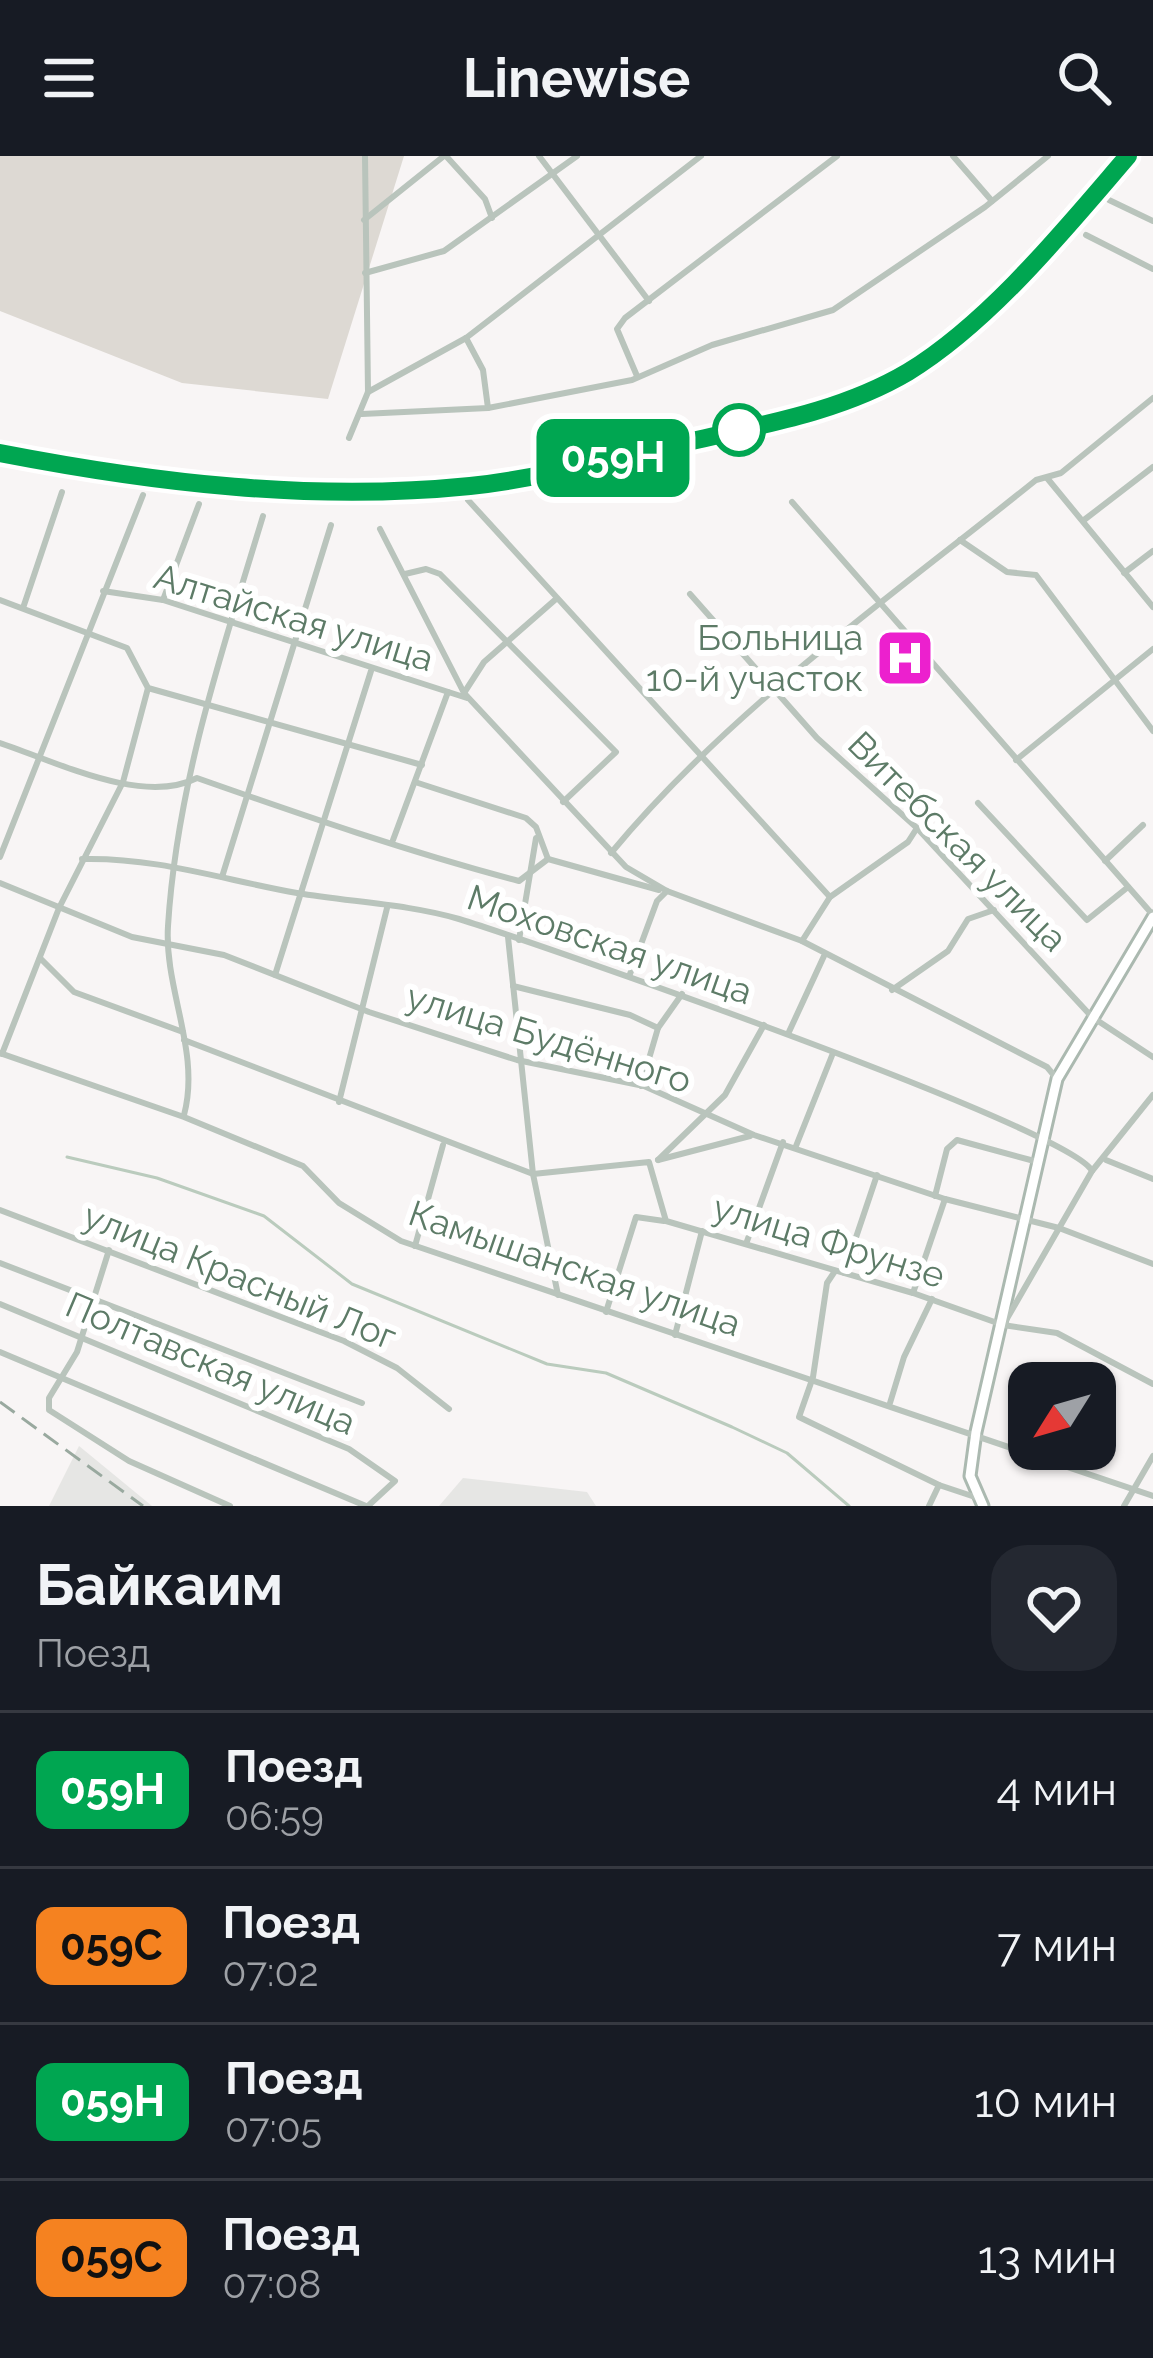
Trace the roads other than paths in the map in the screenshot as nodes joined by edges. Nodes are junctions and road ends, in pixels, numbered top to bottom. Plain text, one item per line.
1 (365, 156) edge
2 (445, 156) edge
3 (539, 156) edge
4 (577, 156) edge
5 (701, 156) edge
6 (837, 156) edge
7 (953, 156) edge
8 (1048, 156) edge
9 (554, 175) junction
10 (1109, 200) dead end
11 (992, 201) junction
12 (492, 218) junction
13 (364, 220) junction
14 (1153, 221) edge
15 (599, 236) junction
16 (1086, 236) dead end
17 (1153, 269) edge
18 (365, 272) junction
19 (650, 302) junction
20 (466, 338) junction
21 (637, 376) junction
22 (368, 392) junction
23 (1153, 398) edge
24 (488, 408) junction
25 (362, 414) junction
26 (350, 438) dead end
27 (1153, 467) edge
28 (1047, 478) junction
29 (62, 492) dead end
30 (143, 495) dead end
31 (468, 500) dead end
32 (792, 502) dead end
33 (199, 504) dead end
34 (263, 516) dead end
35 (1084, 520) junction
36 (331, 525) dead end
37 (380, 529) dead end
38 (960, 540) junction
39 (1153, 551) edge
40 (1124, 573) junction
41 (405, 574) junction
42 (103, 591) junction
43 (690, 594) dead end
44 (556, 599) junction
45 (0, 600) edge
46 (163, 601) junction
47 (884, 604) junction
48 (1153, 607) edge
49 (23, 608) junction
50 (230, 626) junction
51 (84, 634) junction
52 (508, 639) junction
53 (295, 647) junction
54 (1153, 650) edge
55 (371, 671) junction
56 (1116, 683) junction
57 (148, 688) junction
58 (774, 689) junction
59 (448, 692) junction
60 (466, 696) junction
61 (205, 702) junction
62 (269, 723) junction
63 (1153, 731) edge
64 (345, 742) junction
65 (0, 743) edge
66 (42, 757) junction
67 (698, 758) junction
68 (1016, 760) junction
69 (422, 765) junction
70 (123, 782) junction
71 (416, 782) junction
72 (185, 784) junction
73 (251, 797) junction
74 (563, 802) junction
75 (978, 803) dead end
76 (320, 821) junction
77 (1143, 825) dead end
78 (917, 828) junction
79 (537, 836) junction
80 (393, 841) junction
81 (611, 853) junction
82 (0, 857) edge
83 (82, 859) junction
84 (548, 860) junction
85 (1105, 861) junction
86 (172, 865) junction
87 (222, 877) junction
88 (530, 877) junction
89 (0, 883) edge
90 (1128, 886) junction
91 (667, 891) junction
92 (301, 893) junction
93 (830, 897) junction
94 (387, 907) junction
95 (59, 908) junction
96 (994, 910) junction
97 (1153, 916) edge
98 (508, 937) junction
99 (519, 940) junction
100 (167, 941) junction
101 (802, 941) junction
102 (824, 956) junction
103 (39, 957) junction
104 (630, 974) junction
105 (275, 975) junction
106 (513, 986) junction
107 (892, 990) junction
108 (682, 994) junction
109 (361, 1009) junction
110 (1092, 1017) junction
111 (764, 1024) junction
112 (658, 1028) junction
113 (788, 1034) junction
114 (184, 1036) junction
115 (1, 1053) edge
116 (833, 1053) junction
117 (1153, 1057) edge
118 (517, 1060) junction
119 (1057, 1078) junction
120 (640, 1086) junction
121 (1153, 1095) edge
122 (340, 1102) junction
123 (703, 1113) junction
124 (184, 1117) junction
125 (754, 1136) junction
126 (1043, 1140) junction
127 (783, 1142) junction
128 (443, 1143) junction
129 (796, 1146) junction
130 (1106, 1160) junction
131 (653, 1161) junction
132 (1038, 1162) junction
133 (1092, 1171) junction
134 (532, 1174) junction
135 (878, 1174) junction
136 (1153, 1179) edge
137 (935, 1196) junction
138 (945, 1199) junction
139 (0, 1210) edge
140 (1026, 1220) junction
141 (666, 1221) junction
142 (1059, 1228) junction
143 (702, 1231) junction
144 (746, 1244) junction
145 (415, 1246) junction
146 (109, 1250) junction
147 (0, 1263) edge
148 (1153, 1264) edge
149 (840, 1272) junction
150 (914, 1293) junction
151 (558, 1296) junction
152 (97, 1297) junction
153 (932, 1299) junction
154 (0, 1304) edge
155 (607, 1312) junction
156 (1003, 1325) junction
157 (675, 1335) junction
158 (80, 1336) junction
159 (0, 1352) edge
160 (813, 1377) junction
161 (60, 1383) junction
162 (1153, 1384) edge
163 (362, 1403) dead end
164 (890, 1403) junction
165 (449, 1409) dead end
166 (976, 1432) junction
167 (1153, 1456) edge
168 (939, 1485) junction
169 (1131, 1489) junction
170 (1153, 1496) edge
171 (980, 1502) edge
172 (350, 1504) edge
173 (230, 1506) edge
174 (367, 1506) edge
175 (929, 1506) edge
176 (1124, 1506) edge

1 - 13 street
2 - 12 street
2 - 13 street
3 - 9 street
4 - 9 street
5 - 15 street
6 - 19 street
7 - 11 street
8 - 11 street
9 - 12 street
9 - 15 street
10 - 14 street
11 - 21 street
12 - 18 street
13 - 18 street
15 - 19 street
15 - 20 street
16 - 17 street
18 - 22 street
19 - 21 street
20 - 22 street
20 - 24 street
21 - 24 street
22 - 25 street
23 - 28 street
24 - 25 street
25 - 26 street
27 - 35 street
28 - 35 street
28 - 38 street
29 - 49 street
30 - 42 street
31 - 44 street
32 - 47 street
33 - 46 street
34 - 50 street
35 - 40 street
36 - 53 street
37 - 41 street
38 - 47 street
38 - 56 street
39 - 40 street
40 - 48 street
41 - 52 street
41 - 60 street
42 - 46 street, Алтайская улица
42 - 51 street
43 - 58 street, Витебская улица
44 - 52 street
44 - 67 street
45 - 49 street
46 - 50 street, Алтайская улица
47 - 58 street
47 - 68 street
49 - 51 street
50 - 53 street, Алтайская улица
50 - 61 street
51 - 57 street
51 - 66 street
52 - 60 street
52 - 74 street
53 - 55 street, Алтайская улица
53 - 62 street
54 - 56 street
55 - 59 street, Алтайская улица
55 - 64 street
56 - 63 street
56 - 68 street
57 - 61 street
57 - 70 street
58 - 67 street
58 - 78 street, Витебская улица
59 - 60 street, Алтайская улица
59 - 69 street
60 - 74 street
61 - 62 street
61 - 72 street
62 - 64 street
62 - 73 street
64 - 69 street
64 - 76 street
65 - 66 street
66 - 70 street
66 - 82 street
67 - 81 street
67 - 93 street
68 - 85 street
69 - 71 street
70 - 72 street
70 - 83 street
71 - 79 street
71 - 80 street
72 - 73 street
72 - 86 street
73 - 76 street
73 - 87 street
74 - 81 street
75 - 90 street
76 - 80 street
76 - 92 street
77 - 85 street
78 - 93 street
78 - 96 street, Витебская улица
79 - 84 street
79 - 88 street
80 - 88 street
81 - 91 street
83 - 86 street, Моховская улица
83 - 95 street
84 - 88 street
84 - 91 street
85 - 90 street
86 - 87 street, Моховская улица
86 - 100 street
87 - 92 street, Моховская улица
88 - 99 street
89 - 95 street, улица Будённого
90 - 97 street
91 - 101 street
91 - 104 street
92 - 94 street, Моховская улица
92 - 105 street
93 - 101 street
94 - 98 street, Моховская улица
94 - 109 street
95 - 100 street, улица Будённого
95 - 103 street
96 - 107 street
96 - 110 street, Витебская улица
97 - 110 street
98 - 99 street, Моховская улица
98 - 106 street
99 - 104 street, Моховская улица
100 - 105 street, улица Будённого
100 - 114 street
101 - 102 street
102 - 107 street
102 - 113 street
103 - 114 street
103 - 115 street
104 - 108 street, Моховская улица
105 - 109 street, улица Будённого
106 - 112 street
106 - 118 street
107 - 119 street
108 - 111 street, Моховская улица
108 - 112 street
109 - 118 street, улица Будённого
109 - 122 street
110 - 117 street, Витебская улица
110 - 119 street
111 - 113 street, Моховская улица
111 - 123 street
112 - 120 street
113 - 116 street, Моховская улица
114 - 122 street
114 - 124 street
115 - 124 street, Камышанская улица
116 - 126 street, Моховская улица
116 - 129 street
118 - 120 street, улица Будённого
118 - 134 street
119 - 126 street
120 - 123 street, улица Будённого
121 - 130 street
122 - 128 street
123 - 125 street, улица Будённого
123 - 131 street
124 - 145 street, Камышанская улица
125 - 127 street, улица Будённого
125 - 131 street
126 - 132 street
126 - 133 street, Моховская улица
127 - 129 street, улица Будённого
127 - 144 street
128 - 134 street
128 - 145 street
129 - 135 street, улица Будённого
130 - 133 street
130 - 136 street
131 - 134 street
131 - 141 street, улица Фрунзе
132 - 137 street
132 - 140 street
133 - 142 street
134 - 151 street
135 - 137 street, улица Будённого
135 - 149 street
137 - 138 street, улица Будённого
138 - 140 street, улица Будённого
138 - 150 street
139 - 146 street, улица Красный Лог
140 - 142 street, улица Будённого
140 - 156 street
141 - 143 street, улица Фрунзе
141 - 155 street
142 - 148 street, улица Будённого
142 - 156 street
143 - 144 street, улица Фрунзе
143 - 157 street
144 - 149 street, улица Фрунзе
145 - 151 street, Камышанская улица
146 - 152 street
146 - 165 street, улица Красный Лог
147 - 152 street
149 - 150 street, улица Фрунзе
149 - 160 street
150 - 153 street, улица Фрунзе
151 - 155 street, Камышанская улица
152 - 158 street
152 - 163 street
153 - 156 street, улица Фрунзе
153 - 164 street
154 - 158 street, Полтавская улица
155 - 157 street, Камышанская улица
156 - 162 street, улица Фрунзе
156 - 166 street
157 - 160 street, Камышанская улица
158 - 161 street
158 - 174 street, Полтавская улица
159 - 161 street
160 - 164 street, Камышанская улица
160 - 168 street
161 - 172 street
161 - 173 street
164 - 166 street, Камышанская улица
166 - 169 street, Камышанская улица
166 - 171 street
167 - 169 street
168 - 171 street
168 - 175 street
169 - 170 street, Камышанская улица
169 - 176 street
172 - 174 street

